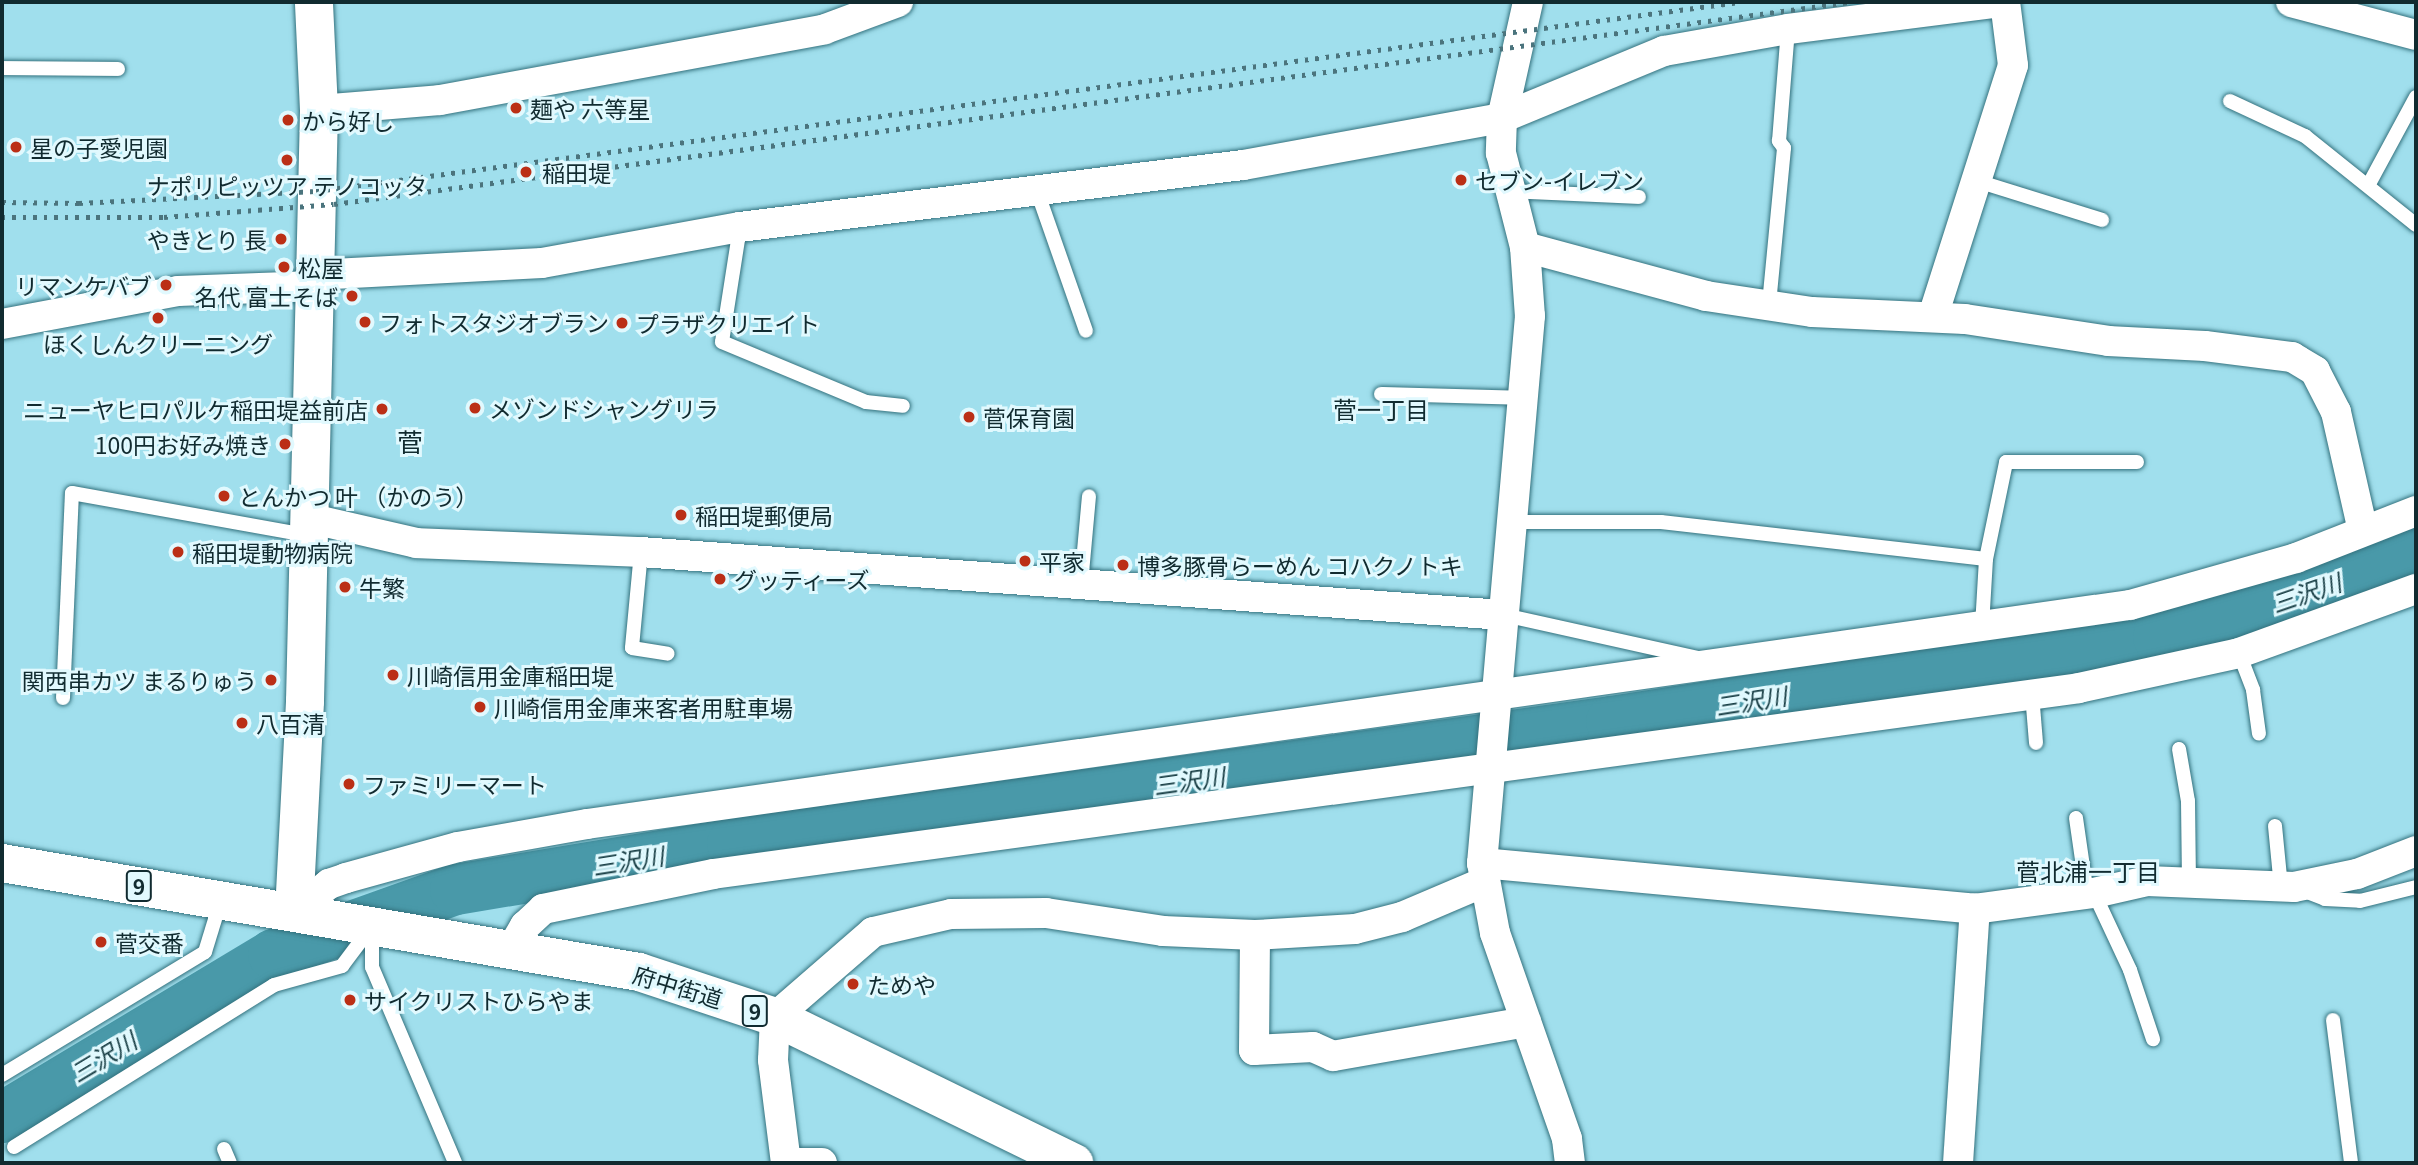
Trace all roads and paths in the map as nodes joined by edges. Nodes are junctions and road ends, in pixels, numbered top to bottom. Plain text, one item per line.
1 (314, 2) edge
2 (898, 2) edge
3 (1528, 2) edge
4 (2004, 2) edge
5 (2291, 2) edge
6 (1788, 29) junction
7 (2416, 35) edge
8 (2, 68) edge
9 (118, 69) dead end
10 (2416, 97) edge
11 (2230, 100) dead end
12 (319, 110) junction
13 (1502, 118) junction
14 (1977, 181) junction
15 (2369, 184) junction
16 (1037, 191) junction
17 (1509, 191) junction
18 (1639, 197) dead end
19 (2102, 220) dead end
20 (2416, 225) edge
21 (740, 227) junction
22 (1525, 247) junction
23 (314, 281) junction
24 (1769, 304) junction
25 (1933, 316) junction
26 (2, 324) edge
27 (1086, 331) dead end
28 (1381, 394) dead end
29 (1521, 398) junction
30 (902, 406) dead end
31 (2137, 462) dead end
32 (1089, 496) dead end
33 (2416, 510) edge
34 (1509, 522) junction
35 (308, 527) junction
36 (2362, 531) junction
37 (641, 552) junction
38 (1986, 559) junction
39 (1082, 584) junction
40 (2416, 589) edge
41 (1504, 615) junction
42 (1983, 626) junction
43 (2239, 653) junction
44 (668, 654) dead end
45 (1727, 664) junction
46 (2032, 694) junction
47 (1496, 696) junction
48 (63, 698) dead end
49 (2259, 734) dead end
50 (2036, 743) dead end
51 (2179, 749) dead end
52 (1491, 767) junction
53 (2076, 818) dead end
54 (2275, 826) dead end
55 (2416, 851) edge
56 (2, 863) edge
57 (1483, 873) junction
58 (2189, 881) junction
59 (2288, 887) junction
60 (2416, 887) edge
61 (2091, 894) junction
62 (220, 900) junction
63 (298, 901) junction
64 (1975, 909) junction
65 (383, 928) junction
66 (1255, 935) junction
67 (511, 950) junction
68 (775, 1017) junction
69 (2333, 1020) dead end
70 (1526, 1021) junction
71 (2153, 1039) dead end
72 (2, 1075) edge
73 (14, 1147) dead end
74 (455, 1163) edge
75 (786, 1163) edge
76 (793, 1163) edge
77 (822, 1163) edge
78 (1074, 1163) edge
79 (1570, 1163) edge
80 (1958, 1163) edge
81 (2351, 1163) edge

1 - 12 main road
2 - 12 street
3 - 13 street
4 - 6 street
4 - 14 street
5 - 7 street
6 - 13 street
6 - 24 lane
8 - 9 lane
10 - 15 lane
11 - 15 lane
12 - 23 main road
13 - 16 street
13 - 17 street
14 - 19 lane
14 - 25 street
15 - 20 lane
16 - 21 street
16 - 27 lane
17 - 18 lane
17 - 22 street
21 - 23 street
21 - 30 lane
22 - 24 street
22 - 29 street
23 - 26 street
23 - 35 main road
24 - 25 street
25 - 36 street
28 - 29 lane
29 - 34 street
31 - 38 lane
32 - 39 lane
33 - 36 street
34 - 38 lane
34 - 41 street
35 - 37 street
35 - 48 lane
35 - 63 main road
36 - 42 street
37 - 39 street
37 - 44 lane
38 - 42 lane
39 - 41 street
40 - 43 street
41 - 45 lane
41 - 47 street
42 - 45 street
43 - 46 street
43 - 49 lane
45 - 47 street
46 - 50 lane
46 - 52 street
47 - 52 street
47 - 63 street
51 - 58 lane
52 - 57 street
52 - 67 street
53 - 61 lane
54 - 59 lane
55 - 59 street
56 - 62 main road, 9
57 - 64 street
57 - 66 street
57 - 70 street
58 - 59 street
58 - 61 street
59 - 60 lane
61 - 64 street
61 - 71 lane
62 - 63 main road, 9
62 - 72 lane
63 - 65 main road, 府中街道 / 9
64 - 80 street
65 - 67 main road, 府中街道 / 9
65 - 73 lane
65 - 74 lane
66 - 68 street
66 - 70 street
67 - 68 main road, 府中街道 / 9
68 - 75 street
68 - 78 main road, 府中街道 / 9
69 - 81 lane
70 - 79 street
76 - 77 street

